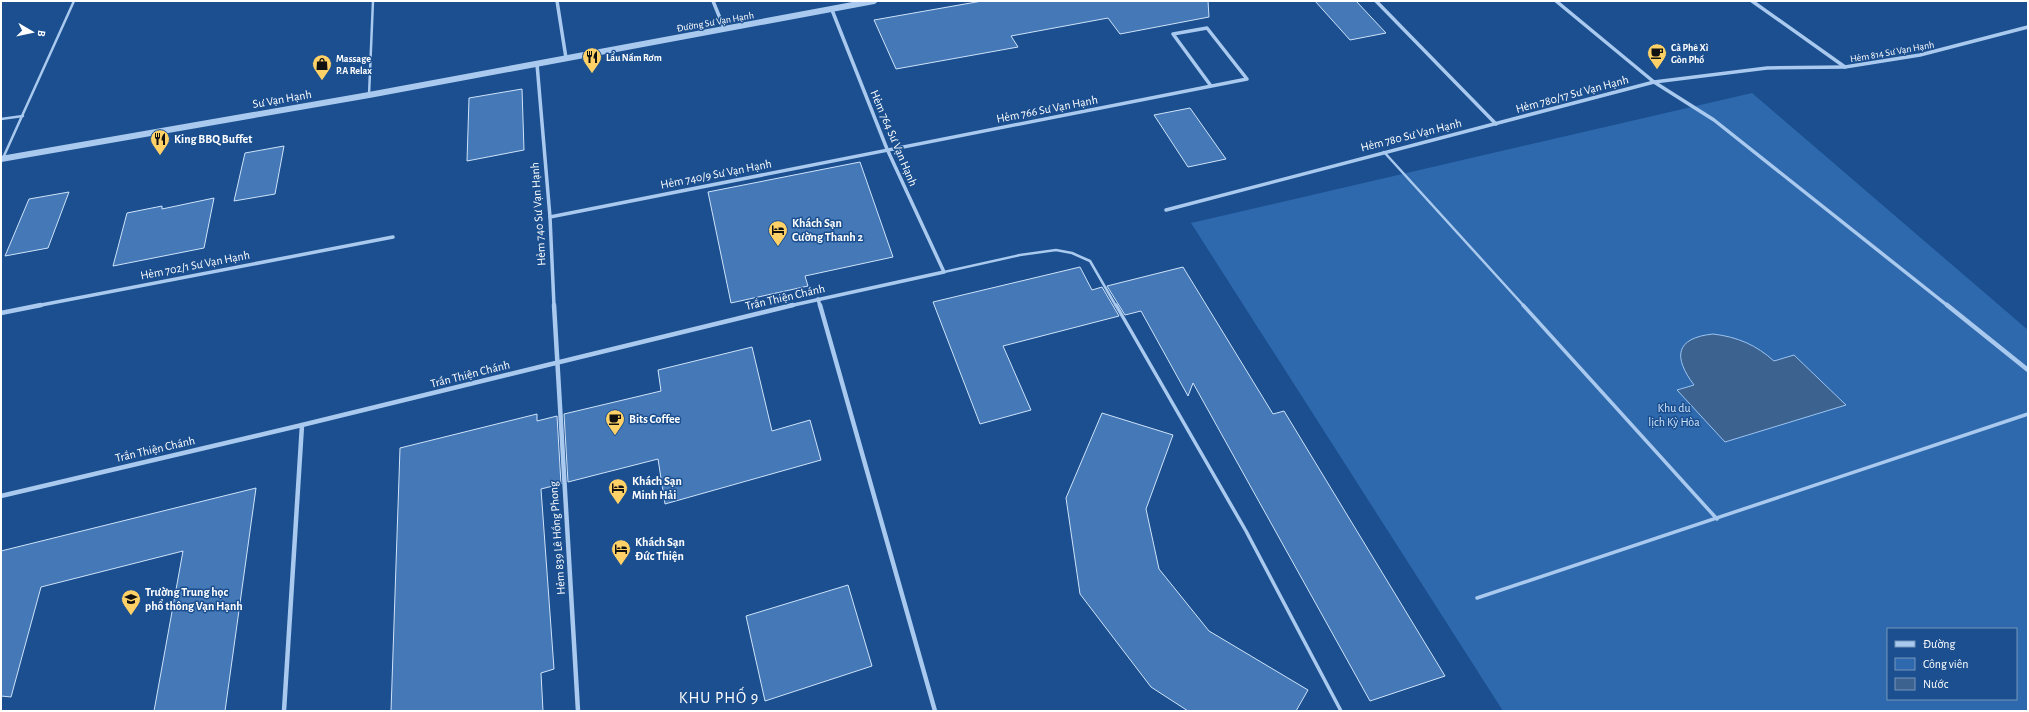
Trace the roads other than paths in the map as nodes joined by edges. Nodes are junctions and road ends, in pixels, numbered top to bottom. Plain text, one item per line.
1 (74, 1) edge
2 (373, 1) edge
3 (557, 1) edge
4 (713, 1) edge
5 (874, 1) edge
6 (1376, 1) edge
7 (1556, 1) edge
8 (1752, 1) edge
9 (867, 2) edge
10 (832, 10) junction
11 (2028, 27) edge
12 (724, 28) junction
13 (566, 58) junction
14 (537, 64) junction
15 (1845, 67) junction
16 (1654, 82) junction
17 (1211, 86) junction
18 (369, 95) junction
19 (23, 116) junction
20 (1, 120) edge
21 (1496, 124) junction
22 (887, 149) junction
23 (1384, 152) junction
24 (2, 160) edge
25 (1166, 210) dead end
26 (550, 218) junction
27 (393, 237) dead end
28 (944, 272) junction
29 (818, 299) junction
30 (1, 313) edge
31 (556, 363) junction
32 (2028, 370) edge
33 (2028, 414) edge
34 (302, 425) junction
35 (1, 496) edge
36 (1717, 518) junction
37 (1477, 598) dead end
38 (284, 711) edge
39 (578, 711) edge
40 (935, 711) edge
41 (1341, 711) edge

1 - 19 lane
2 - 18 lane
3 - 13 street
4 - 12 street
5 - 9 street
6 - 21 street
7 - 16 street
8 - 15 street, Hẻm 814 Sư Vạn Hạnh
9 - 10 street, Đường Sư Vạn Hạnh
10 - 12 street, Đường Sư Vạn Hạnh
10 - 22 street, Hẻm 764 Sư Vạn Hạnh
11 - 15 street, Hẻm 814 Sư Vạn Hạnh
12 - 13 street, Đường Sư Vạn Hạnh
13 - 14 street, Sư Vạn Hạnh
14 - 18 street, Sư Vạn Hạnh
14 - 26 street, Hẻm 740 Sư Vạn Hạnh
15 - 16 street, Hẻm 780/17 Sư Vạn Hạnh
16 - 21 street, Hẻm 780/17 Sư Vạn Hạnh
16 - 32 street
17 - 17 street, Hẻm 766 Sư Vạn Hạnh
17 - 22 street, Hẻm 766 Sư Vạn Hạnh
18 - 24 street, Sư Vạn Hạnh
19 - 20 lane
19 - 24 lane
21 - 23 street, Hẻm 780 Sư Vạn Hạnh
22 - 26 street, Hẻm 740/9 Sư Vạn Hạnh
22 - 28 street, Hẻm 764 Sư Vạn Hạnh
23 - 25 street, Hẻm 780 Sư Vạn Hạnh
23 - 36 lane
26 - 31 street, Hẻm 740 Sư Vạn Hạnh
27 - 30 street, Hẻm 702/1 Sư Vạn Hạnh
28 - 29 street, Trần Thiện Chánh
28 - 41 lane
29 - 31 street, Trần Thiện Chánh
29 - 40 street
31 - 34 street, Trần Thiện Chánh
31 - 39 street, Hẻm 839 Lê Hồng Phong
33 - 36 lane
34 - 35 street, Trần Thiện Chánh
34 - 38 street
36 - 37 lane

